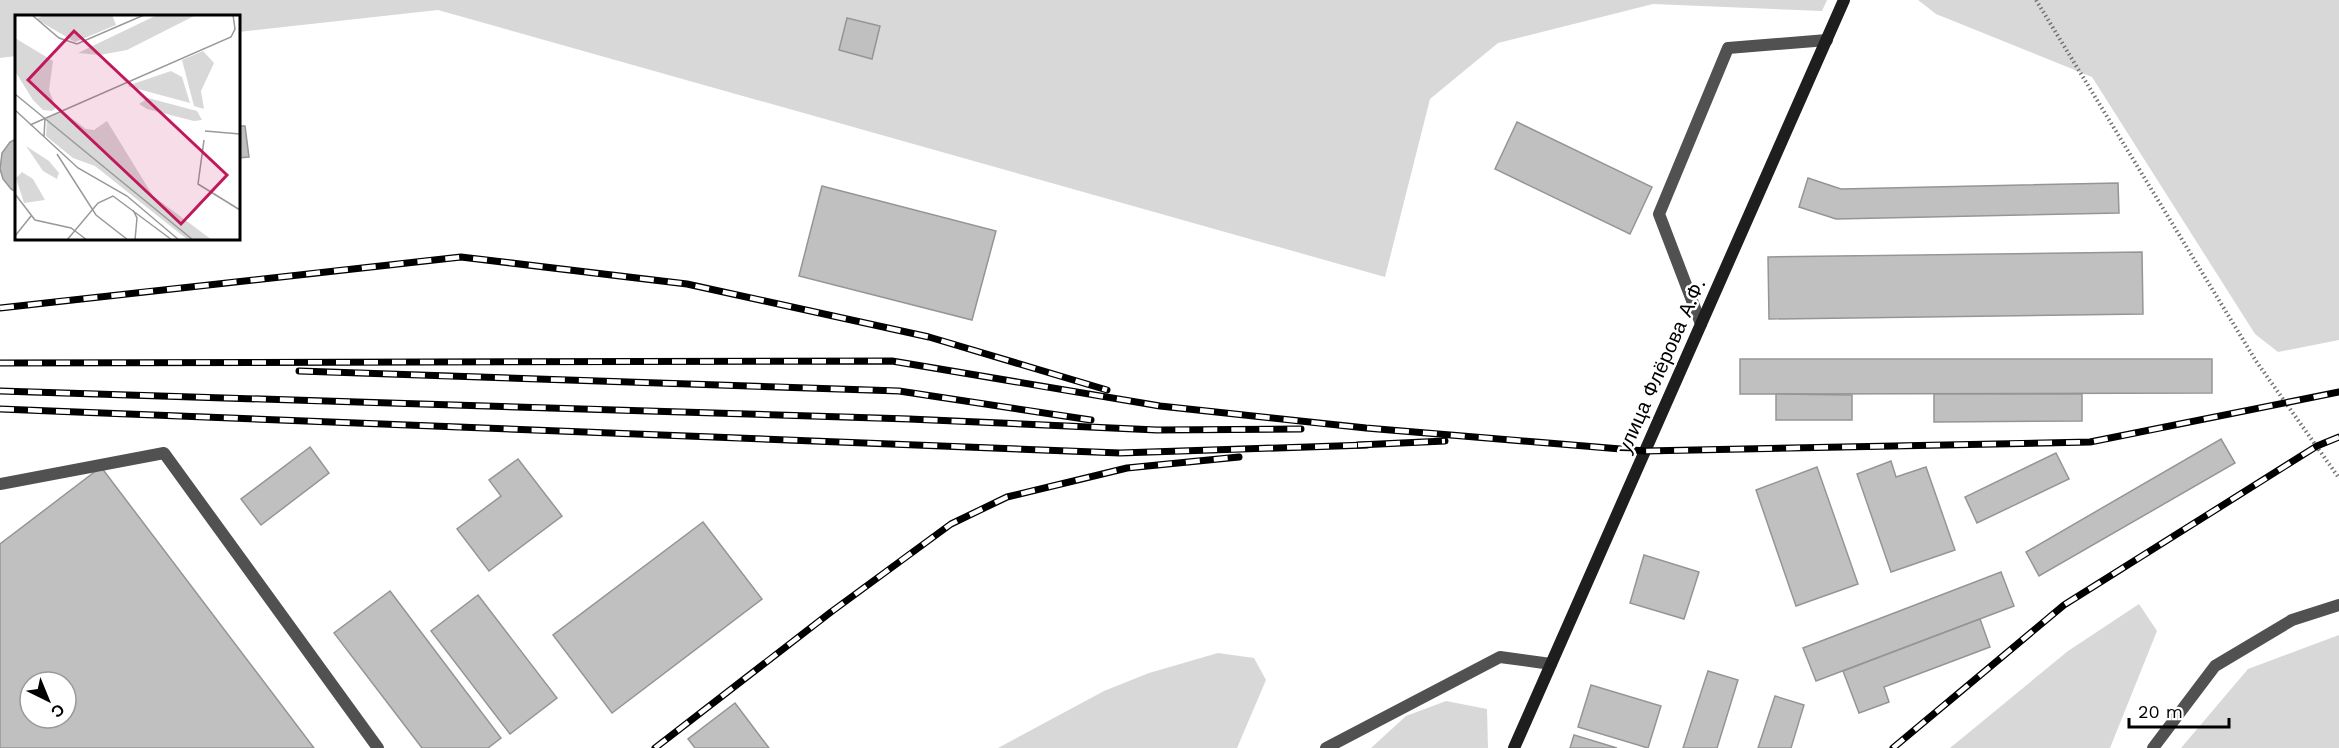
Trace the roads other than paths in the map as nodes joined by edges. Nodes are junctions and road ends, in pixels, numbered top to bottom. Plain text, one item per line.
1 (1844, 0) edge
2 (1827, 40) junction
3 (1701, 324) junction
4 (0, 484) edge
5 (2339, 605) edge
6 (1551, 664) junction
7 (378, 748) edge
8 (1326, 748) edge
9 (1514, 748) edge
10 (2152, 748) edge

1 - 2 street, улица Флёрова А.Ф.
2 - 3 street, улица Флёрова А.Ф.
2 - 3 street
3 - 6 street, улица Флёрова А.Ф.
4 - 7 street
5 - 10 street
6 - 8 street
6 - 9 street, улица Флёрова А.Ф.

